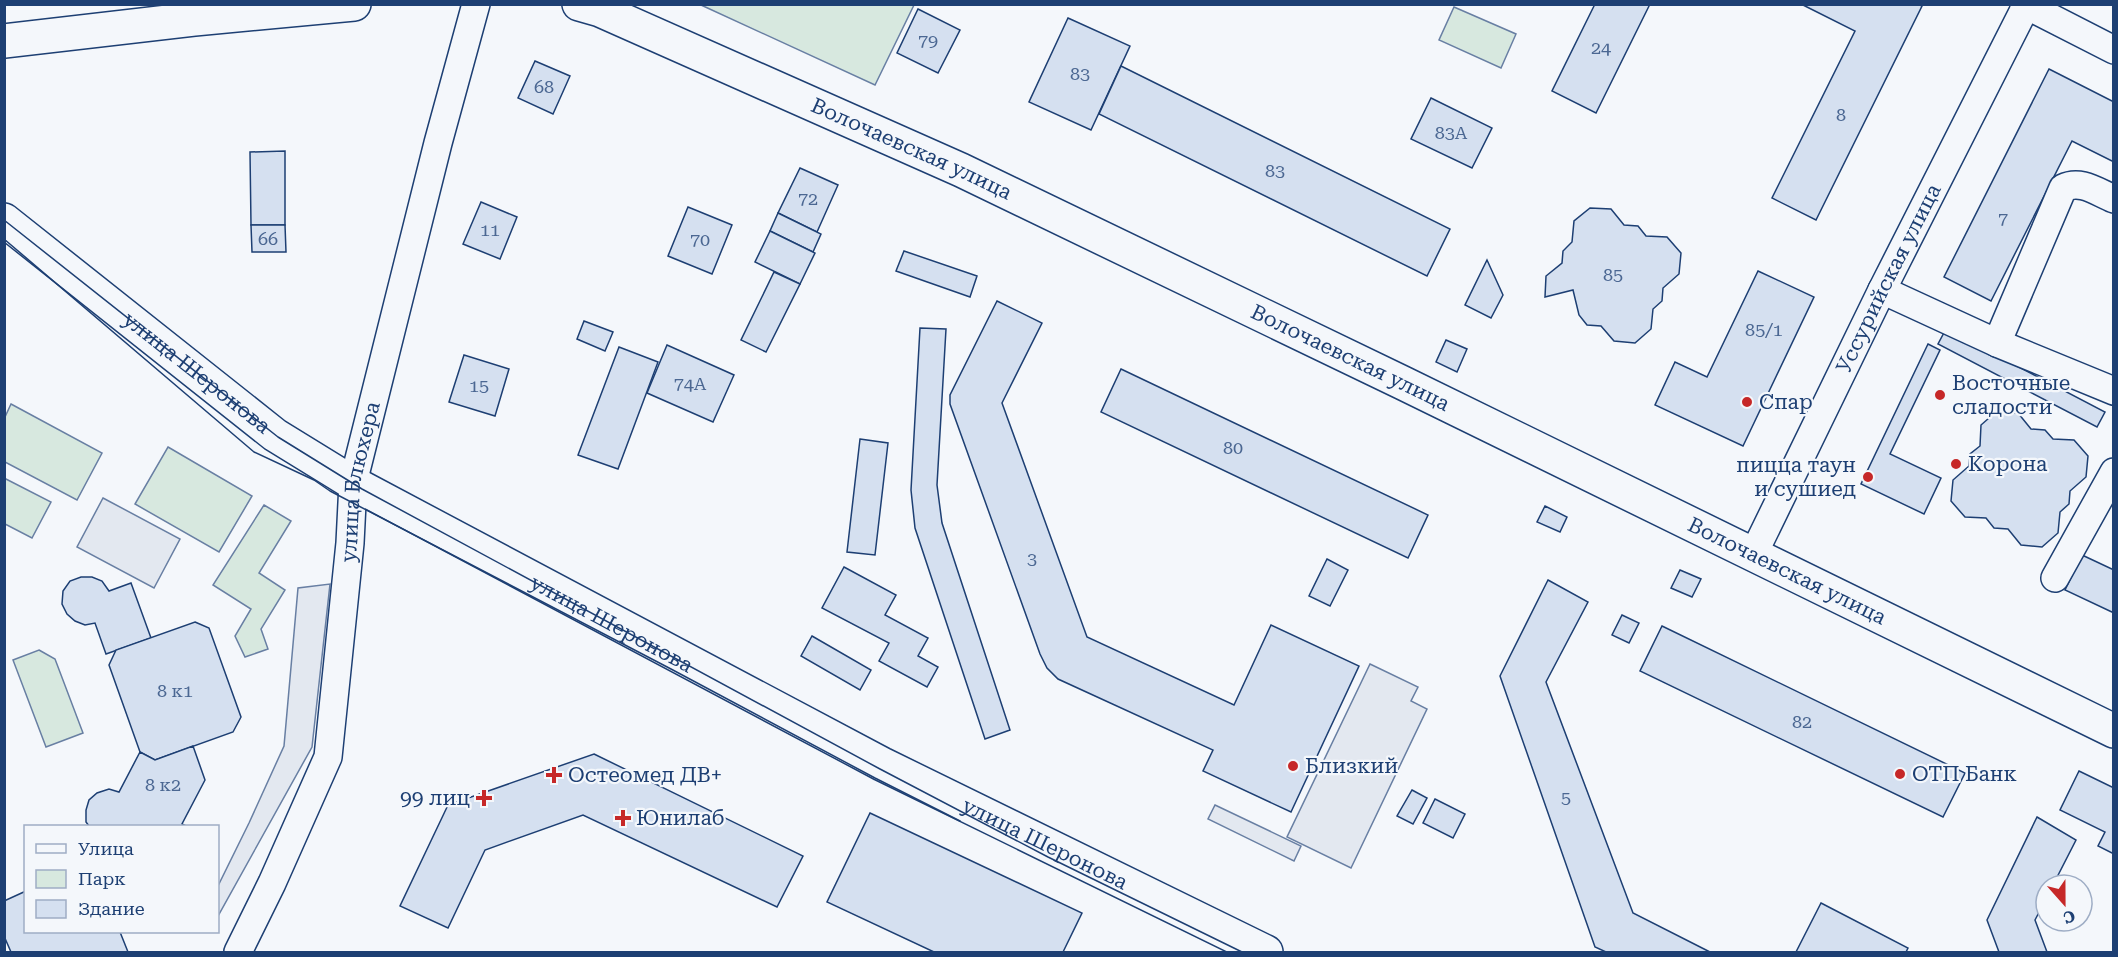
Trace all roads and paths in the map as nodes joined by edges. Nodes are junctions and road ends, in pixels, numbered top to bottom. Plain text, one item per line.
1 (354, 4) edge
2 (476, 4) edge
3 (579, 4) edge
4 (2026, 5) edge
5 (4, 41) edge
6 (2114, 50) edge
7 (2114, 200) edge
8 (4, 220) edge
9 (1882, 290) junction
10 (1997, 343) junction
11 (2114, 391) edge
12 (2114, 472) edge
13 (353, 483) junction
14 (1753, 555) junction
15 (2055, 578) dead end
16 (2114, 731) edge
17 (238, 952) edge
18 (1266, 952) edge

1 - 5 main road
2 - 13 street, улица Блюхера
3 - 14 main road, Волочаевская улица
4 - 6 street
4 - 9 street, Уссурийская улица
7 - 10 street
8 - 13 main road, улица Шеронова
9 - 10 street
9 - 14 street, Уссурийская улица
10 - 11 street
12 - 15 street
13 - 17 street, улица Блюхера
13 - 18 main road, улица Шеронова
14 - 16 main road, Волочаевская улица

